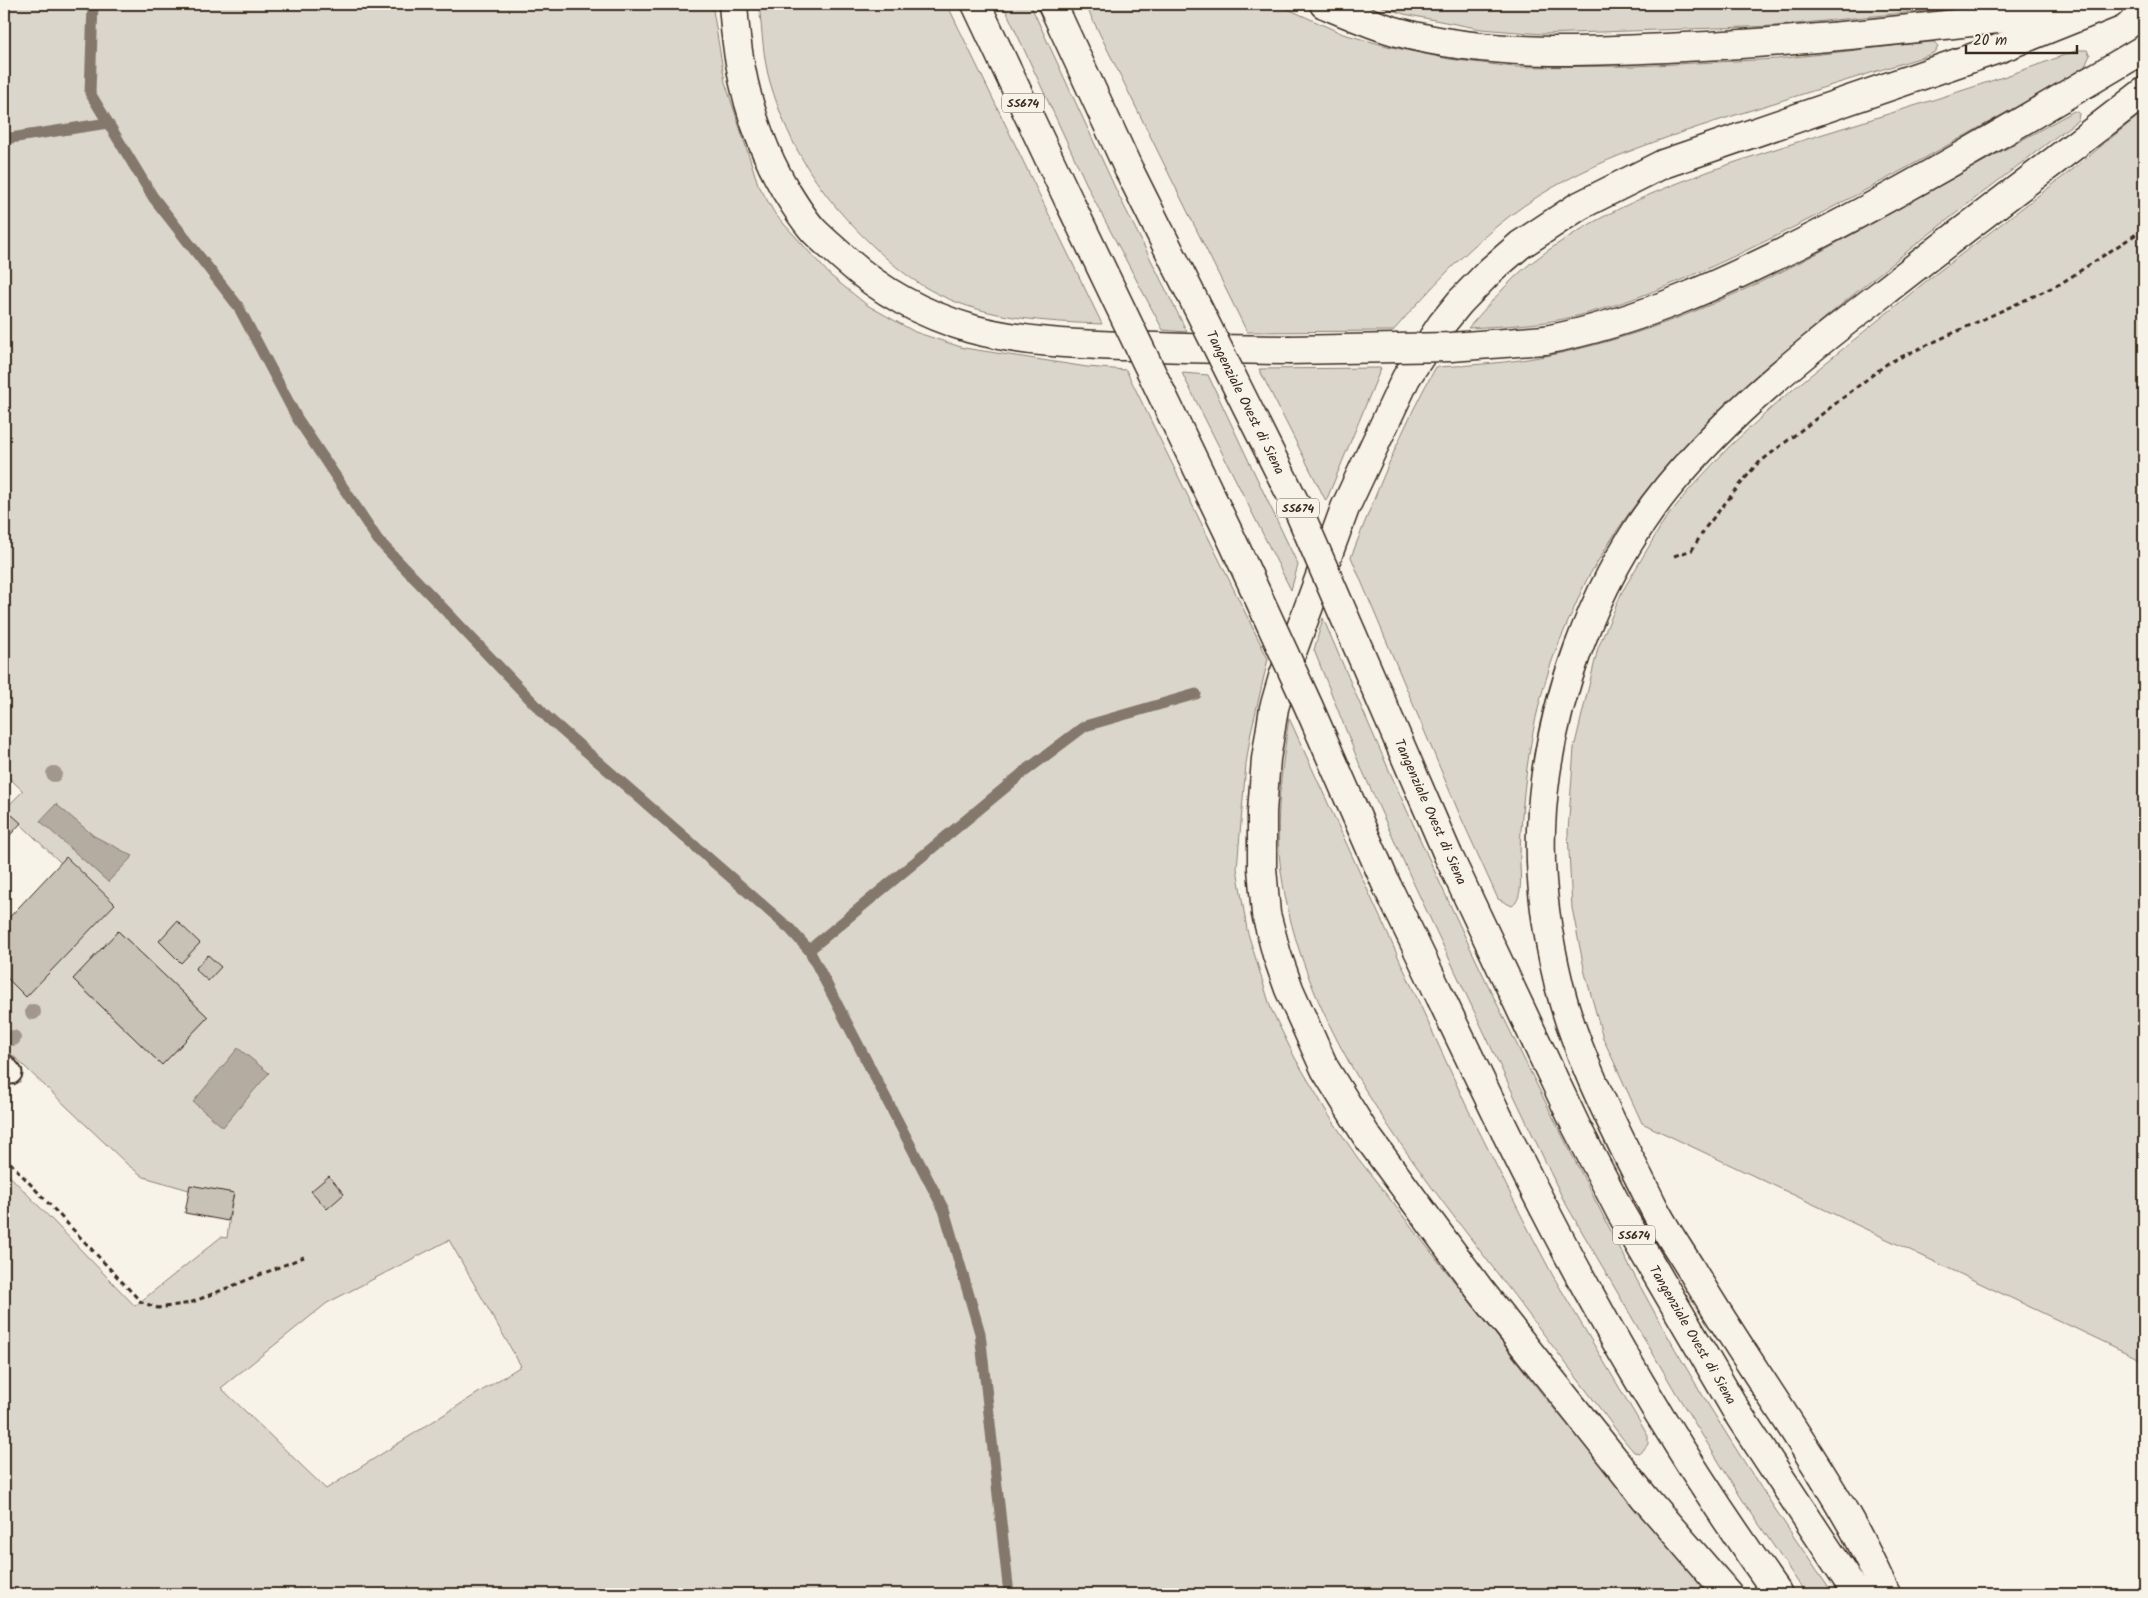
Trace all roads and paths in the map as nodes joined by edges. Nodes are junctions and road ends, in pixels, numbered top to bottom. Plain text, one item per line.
1 (733, 4) edge
2 (976, 4) edge
3 (1052, 4) edge
4 (1324, 4) edge
5 (2104, 6) edge
6 (2144, 49) edge
7 (2144, 92) edge
8 (2144, 229) edge
9 (1674, 556) dead end
10 (4, 1156) edge
11 (304, 1256) dead end
12 (1728, 1594) edge
13 (1778, 1594) edge
14 (1857, 1594) edge
15 (1886, 1594) edge

1 - 6 highway, bridge
2 - 13 highway, SS674, bridge
3 - 14 highway, Tangenziale Ovest di Siena / SS674, bridge
4 - 5 highway
5 - 12 highway
7 - 15 highway
8 - 9 path
10 - 11 path

